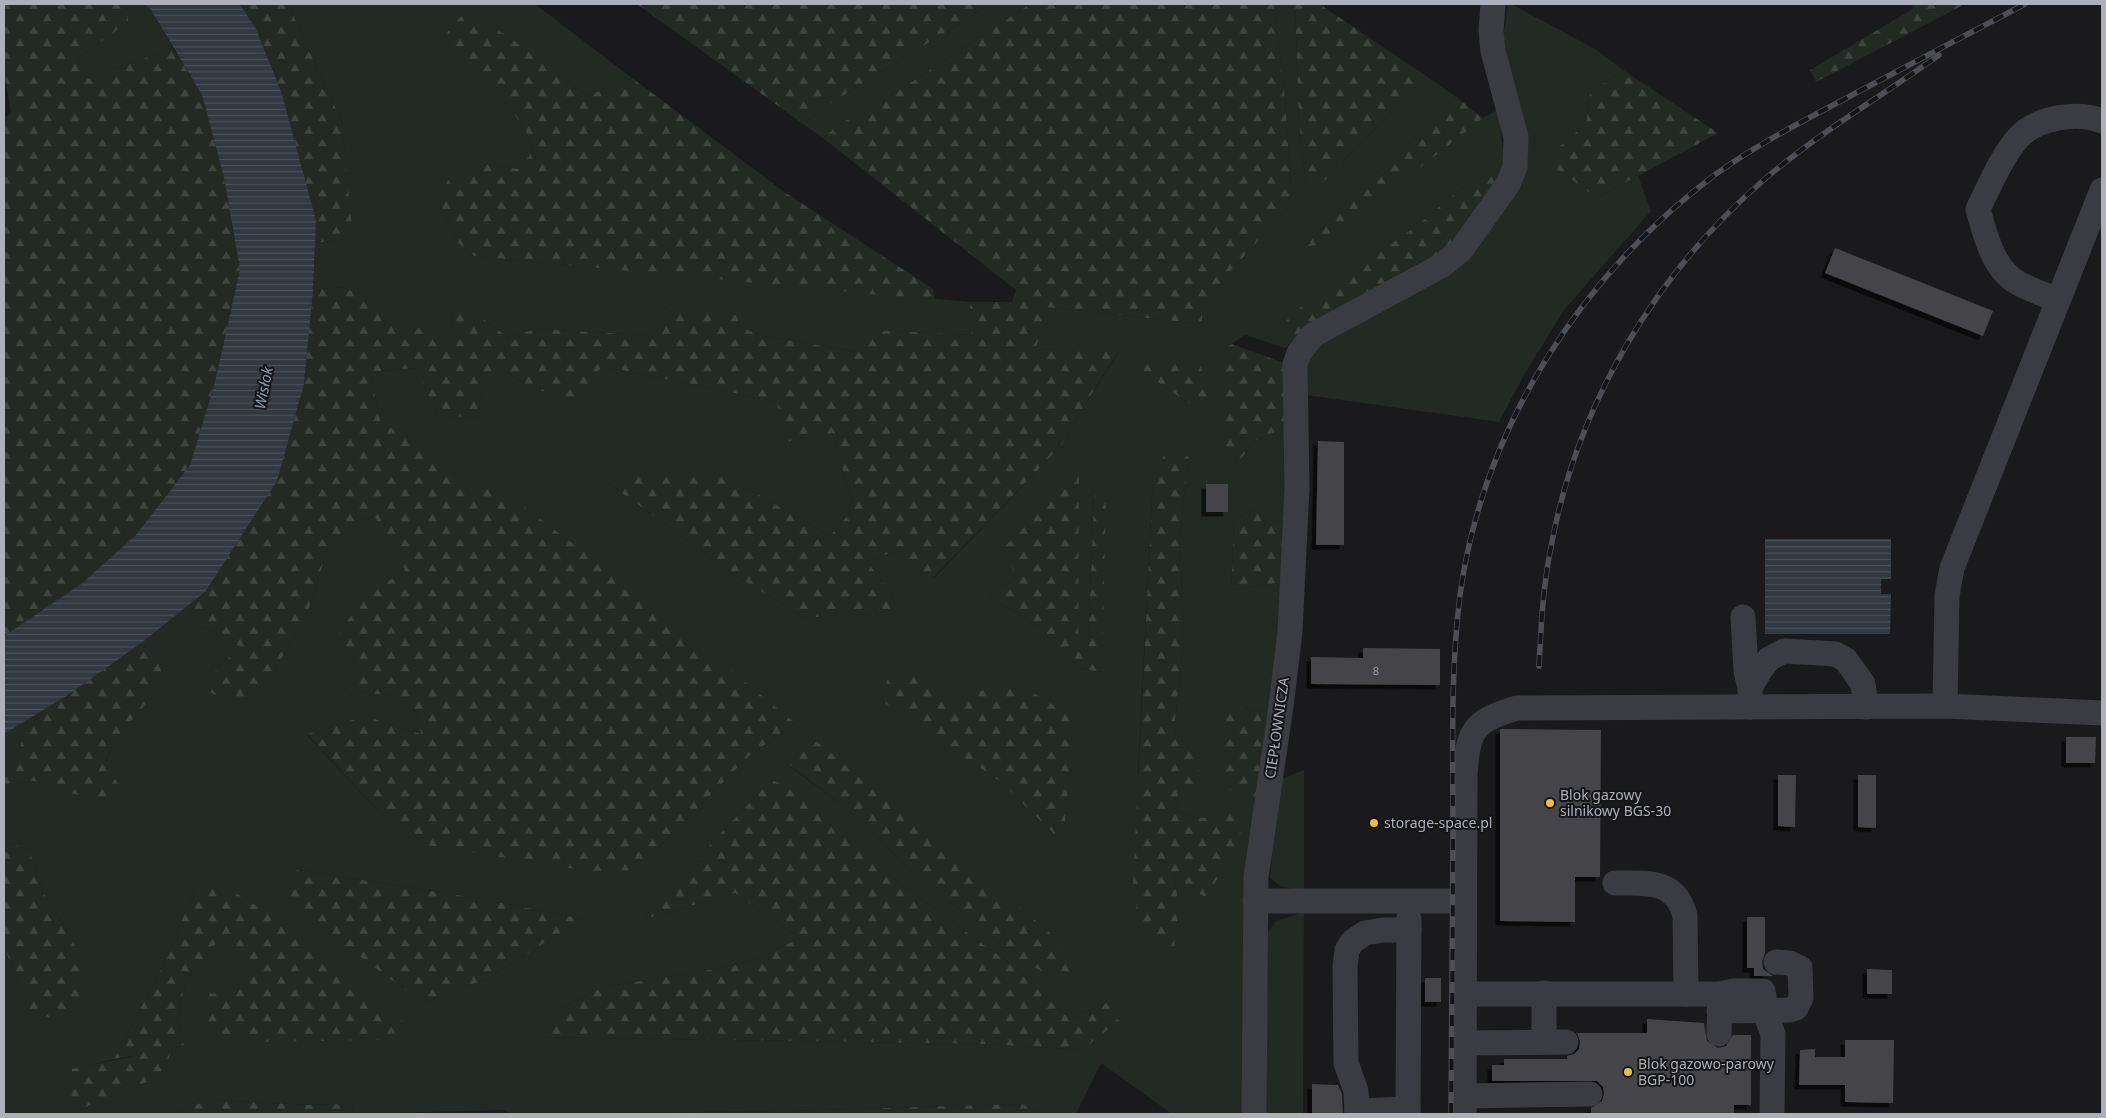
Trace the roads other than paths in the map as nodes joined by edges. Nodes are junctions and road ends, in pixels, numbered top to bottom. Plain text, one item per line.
1 (1493, 4) edge
2 (2102, 121) edge
3 (2102, 190) edge
4 (2058, 300) junction
5 (1743, 617) dead end
6 (1750, 697) junction
7 (1945, 706) junction
8 (1866, 707) junction
9 (2102, 713) edge
10 (1615, 882) dead end
11 (1255, 901) junction
12 (1464, 901) junction
13 (1544, 993) junction
14 (1464, 994) junction
15 (1686, 994) junction
16 (1464, 1043) junction
17 (1574, 1101) edge
18 (1766, 1101) edge
19 (1464, 1105) edge
20 (1408, 1111) edge
21 (1357, 1112) edge
22 (1254, 1114) edge

1 - 11 street, CIEPŁOWNICZA
2 - 4 street
3 - 4 street
4 - 7 street
5 - 6 street
6 - 8 street
6 - 8 street
6 - 12 street
7 - 8 street
7 - 9 street
10 - 15 street
11 - 12 street
11 - 22 street, CIEPŁOWNICZA
12 - 14 street
13 - 14 street
13 - 15 street
13 - 16 street
14 - 16 street
15 - 18 street
16 - 19 street
17 - 19 street
20 - 21 street
20 - 21 street

